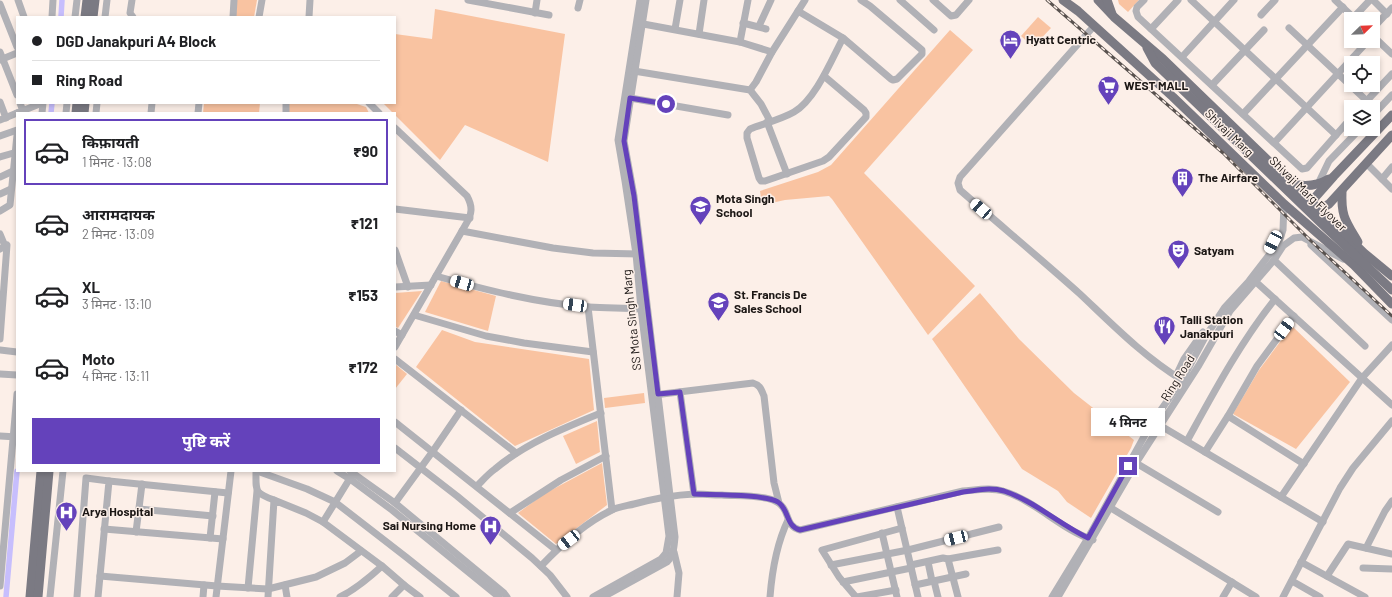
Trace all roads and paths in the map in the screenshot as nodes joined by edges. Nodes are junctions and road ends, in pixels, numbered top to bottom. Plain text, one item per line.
1 (18, 0) edge
2 (53, 0) edge
3 (77, 0) edge
4 (87, 0) edge
5 (95, 0) edge
6 (107, 0) edge
7 (132, 0) edge
8 (234, 0) edge
9 (262, 0) edge
10 (310, 0) edge
11 (468, 0) edge
12 (510, 0) edge
13 (538, 0) edge
14 (580, 0) edge
15 (640, 0) edge
16 (646, 0) edge
17 (680, 0) edge
18 (704, 0) edge
19 (748, 0) edge
20 (771, 0) edge
21 (805, 0) edge
22 (861, 0) edge
23 (900, 0) edge
24 (933, 0) edge
25 (969, 0) edge
26 (1063, 0) edge
27 (1070, 0) edge
28 (1098, 0) edge
29 (1107, 0) edge
30 (1144, 0) edge
31 (1178, 0) edge
32 (1191, 0) edge
33 (1234, 0) edge
34 (1275, 0) edge
35 (1335, 0) edge
36 (1371, 0) edge
37 (484, 2) edge
38 (496, 3) edge
39 (872, 3) edge
40 (0, 4) edge
41 (509, 8) junction
42 (578, 8) dead end
43 (1343, 8) junction
44 (1392, 8) edge
45 (798, 11) junction
46 (1347, 12) edge
47 (1360, 12) edge
48 (535, 13) junction
49 (1387, 14) junction
50 (549, 15) dead end
51 (24, 16) edge
52 (52, 16) edge
53 (75, 16) edge
54 (85, 16) edge
55 (93, 16) edge
56 (105, 16) edge
57 (132, 16) edge
58 (233, 16) edge
59 (259, 16) edge
60 (309, 16) edge
61 (1261, 16) dead end
62 (1114, 17) junction
63 (1380, 21) edge
64 (743, 22) junction
65 (1214, 22) junction
66 (639, 23) junction
67 (1094, 26) junction
68 (1289, 28) dead end
69 (1151, 29) junction
70 (675, 30) junction
71 (934, 30) dead end
72 (1264, 30) dead end
73 (699, 34) junction
74 (843, 38) junction
75 (740, 42) junction
76 (1380, 43) edge
77 (16, 44) edge
78 (1145, 45) junction
79 (1307, 45) junction
80 (1361, 48) edge
81 (1245, 50) junction
82 (772, 52) junction
83 (16, 53) edge
84 (1392, 54) edge
85 (1, 57) edge
86 (1182, 57) junction
87 (634, 71) junction
88 (1337, 74) junction
89 (1392, 74) edge
90 (824, 76) junction
91 (1275, 80) junction
92 (1212, 85) junction
93 (750, 90) junction
94 (16, 93) edge
95 (1392, 95) edge
96 (630, 98) junction
97 (1366, 100) edge
98 (1368, 100) edge
99 (0, 102) edge
100 (40, 104) edge
101 (370, 104) edge
102 (1306, 108) junction
103 (1380, 108) edge
104 (20, 112) edge
105 (378, 112) edge
106 (16, 114) edge
107 (1243, 114) junction
108 (728, 115) dead end
109 (1392, 115) edge
110 (3, 119) edge
111 (769, 122) junction
112 (1344, 126) edge
113 (396, 129) edge
114 (16, 130) edge
115 (1336, 135) junction
116 (1392, 135) edge
117 (0, 136) edge
118 (1353, 136) edge
119 (1274, 143) junction
120 (16, 152) edge
121 (0, 157) edge
122 (1366, 163) junction
123 (1392, 167) edge
124 (1277, 168) junction
125 (13, 171) junction
126 (786, 174) junction
127 (1334, 176) junction
128 (0, 177) edge
129 (1382, 179) junction
130 (1263, 183) junction
131 (1292, 183) junction
132 (1318, 184) junction
133 (12, 189) junction
134 (1392, 189) edge
135 (1342, 191) junction
136 (0, 194) edge
137 (1311, 202) junction
138 (1284, 204) junction
139 (396, 209) edge
140 (1320, 210) junction
141 (0, 211) edge
142 (470, 218) junction
143 (462, 231) junction
144 (1282, 232) junction
145 (0, 234) edge
146 (1302, 236) junction
147 (1281, 244) junction
148 (3, 248) edge
149 (1364, 252) junction
150 (396, 254) edge
151 (638, 254) junction
152 (1274, 260) junction
153 (1354, 265) junction
154 (3, 266) edge
155 (436, 276) junction
156 (1392, 276) edge
157 (1256, 282) junction
158 (431, 285) junction
159 (396, 287) edge
160 (408, 287) junction
161 (1392, 290) edge
162 (1275, 300) junction
163 (1392, 304) edge
164 (588, 307) junction
165 (641, 309) junction
166 (414, 315) junction
167 (1294, 316) junction
168 (1392, 320) edge
169 (646, 327) junction
170 (396, 332) edge
171 (402, 335) junction
172 (0, 339) edge
173 (1392, 344) edge
174 (396, 345) edge
175 (1365, 346) dead end
176 (0, 350) edge
177 (16, 352) edge
178 (593, 352) junction
179 (396, 359) edge
180 (0, 374) edge
181 (16, 375) edge
182 (1179, 378) junction
183 (1362, 378) junction
184 (680, 392) junction
185 (655, 395) junction
186 (1392, 405) edge
187 (461, 410) junction
188 (601, 413) junction
189 (16, 416) edge
190 (1228, 416) junction
191 (1392, 422) edge
192 (396, 423) edge
193 (1161, 426) junction
194 (0, 436) edge
195 (15, 437) edge
196 (1187, 441) junction
197 (396, 449) edge
198 (433, 451) junction
199 (1205, 452) junction
200 (516, 453) junction
201 (606, 456) junction
202 (1136, 464) junction
203 (1304, 464) junction
204 (421, 468) junction
205 (41, 472) edge
206 (49, 472) edge
207 (63, 472) edge
208 (231, 472) edge
209 (257, 472) edge
210 (260, 472) edge
211 (351, 474) edge
212 (109, 481) junction
213 (142, 484) junction
214 (477, 486) junction
215 (258, 491) junction
216 (215, 492) junction
217 (228, 493) junction
218 (694, 494) junction
219 (667, 497) junction
220 (1282, 497) junction
221 (274, 500) junction
222 (1392, 501) edge
223 (335, 502) junction
224 (395, 503) junction
225 (779, 503) junction
226 (897, 507) junction
227 (1111, 508) junction
228 (139, 509) junction
229 (612, 510) junction
230 (1218, 512) dead end
231 (510, 513) junction
232 (213, 516) junction
233 (788, 520) junction
234 (323, 522) junction
235 (1323, 522) junction
236 (999, 527) dead end
237 (902, 528) junction
238 (104, 529) junction
239 (136, 532) junction
240 (882, 533) junction
241 (210, 538) junction
242 (223, 539) junction
243 (1090, 539) junction
244 (1366, 548) junction
245 (556, 550) junction
246 (908, 550) junction
247 (998, 550) dead end
248 (362, 551) junction
249 (674, 552) junction
250 (887, 554) junction
251 (1392, 554) edge
252 (948, 559) junction
253 (928, 562) junction
254 (1301, 562) junction
255 (831, 565) junction
256 (382, 566) junction
257 (541, 566) junction
258 (911, 566) junction
259 (1363, 568) dead end
260 (1392, 569) edge
261 (891, 572) junction
262 (966, 574) dead end
263 (100, 576) junction
264 (1327, 576) junction
265 (953, 577) junction
266 (933, 581) junction
267 (1292, 581) junction
268 (843, 582) junction
269 (1232, 582) junction
270 (204, 585) junction
271 (285, 585) junction
272 (404, 585) junction
273 (915, 585) junction
274 (0, 586) edge
275 (217, 586) junction
276 (248, 588) junction
277 (268, 589) junction
278 (896, 594) edge
279 (495, 596) edge
280 (30, 597) edge
281 (38, 597) edge
282 (50, 597) edge
283 (77, 597) edge
284 (98, 597) edge
285 (203, 597) edge
286 (216, 597) edge
287 (268, 597) edge
288 (287, 597) edge
289 (340, 597) edge
290 (392, 597) edge
291 (420, 597) edge
292 (456, 597) edge
293 (507, 597) edge
294 (567, 597) edge
295 (593, 597) edge
296 (603, 597) edge
297 (677, 597) edge
298 (770, 597) edge
299 (856, 597) edge
300 (918, 597) edge
301 (938, 597) edge
302 (958, 597) edge
303 (1052, 597) edge
304 (1058, 597) edge
305 (1222, 597) edge
306 (1256, 597) edge
307 (1283, 597) edge
308 (1320, 597) edge
309 (1365, 597) edge

1 - 51 street
2 - 52 street
3 - 53 street
4 - 54 main road
5 - 55 main road
6 - 56 street
7 - 57 street
8 - 58 street
9 - 59 street
10 - 60 street
11 - 37 street
12 - 41 street
13 - 48 street
14 - 42 street
15 - 66 street, SS Mota Singh Marg
16 - 66 street, SS Mota Singh Marg
17 - 70 street
18 - 73 street
19 - 64 street
20 - 64 street
21 - 45 street
22 - 39 street
23 - 71 street
24 - 25 street
26 - 67 main road, Shivaji Marg
27 - 67 main road
28 - 62 main road
29 - 62 main road, Shivaji Marg
30 - 69 street
31 - 69 street
32 - 65 street
33 - 65 street
34 - 61 street
35 - 43 street
36 - 47 street
36 - 49 street
37 - 38 street
38 - 41 street
39 - 74 street
40 - 77 street
41 - 48 street
43 - 46 street
43 - 79 street
44 - 49 street
45 - 74 street
45 - 82 street
48 - 50 street
49 - 63 street
62 - 78 main road, Shivaji Marg
64 - 75 street
65 - 81 street
65 - 86 street
66 - 70 street
66 - 87 street, SS Mota Singh Marg
66 - 151 street, SS Mota Singh Marg
67 - 130 main road, Shivaji Marg
67 - 182 street
68 - 79 street
69 - 86 street
70 - 73 street
72 - 81 street
73 - 75 street
74 - 90 street
75 - 82 street
76 - 84 street
78 - 124 main road, Shivaji Marg
78 - 161 main road, Shivaji Marg Flyover
79 - 88 street
79 - 91 street
80 - 88 street
81 - 91 street
81 - 92 street
82 - 93 street
83 - 85 street
85 - 94 street
86 - 92 street
87 - 93 street
87 - 96 street, SS Mota Singh Marg
88 - 97 street
88 - 102 street
89 - 98 street
90 - 111 street
90 - 126 street
91 - 102 street
91 - 107 street
92 - 107 street
93 - 111 street
95 - 103 street
96 - 108 street
96 - 151 street, SS Mota Singh Marg
99 - 110 street
100 - 104 street
101 - 105 street
102 - 115 street
102 - 119 street
106 - 110 street
107 - 119 street
109 - 127 main road
111 - 126 street
111 - 126 street
112 - 115 street
113 - 142 street
114 - 117 street
115 - 119 street
116 - 122 main road
118 - 132 street
120 - 121 street
120 - 125 street
122 - 129 street
122 - 135 main road
123 - 129 street
124 - 130 main road
124 - 131 main road, Shivaji Marg
125 - 128 street
125 - 133 street
127 - 132 main road
127 - 137 main road
129 - 134 street
130 - 138 main road, Shivaji Marg
131 - 132 main road
131 - 137 main road, Shivaji Marg
133 - 136 street
133 - 141 street
135 - 140 main road
135 - 149 main road
137 - 140 main road, Shivaji Marg
138 - 140 main road
138 - 144 street, Ring Road
138 - 153 main road, Shivaji Marg
139 - 142 street
140 - 149 main road, Shivaji Marg
142 - 143 street
143 - 151 street
143 - 155 street
144 - 147 street, Ring Road
144 - 182 street
145 - 148 street
146 - 147 street, Ring Road
146 - 153 street
146 - 168 street
147 - 152 street, Ring Road
147 - 182 street, Ring Road
148 - 154 street
149 - 153 main road
149 - 156 main road, Shivaji Marg
150 - 160 street
151 - 165 street, SS Mota Singh Marg
151 - 169 street, SS Mota Singh Marg
152 - 157 street, Ring Road
152 - 175 street
153 - 163 main road, Shivaji Marg
154 - 172 street
155 - 158 street
155 - 164 street
157 - 162 street
157 - 193 street, Ring Road
158 - 160 street
158 - 166 street
159 - 160 street
162 - 167 street
162 - 196 street
164 - 165 street
164 - 178 street
165 - 169 street, SS Mota Singh Marg
166 - 171 street
166 - 178 street
167 - 183 street
167 - 190 street
169 - 185 street, SS Mota Singh Marg
170 - 171 street
171 - 174 street
173 - 183 street
176 - 177 street
178 - 188 street
179 - 187 street
180 - 181 street
182 - 243 street, Ring Road
183 - 186 street
183 - 203 street
184 - 185 street
184 - 218 street
184 - 225 street
185 - 219 street, SS Mota Singh Marg
187 - 198 street
187 - 200 street
188 - 200 street
188 - 201 street
189 - 195 street
190 - 199 street
190 - 203 street
191 - 235 street
192 - 198 street
193 - 196 street
193 - 202 street, Ring Road
194 - 195 street
195 - 274 street
196 - 199 street
197 - 204 street
198 - 204 street
198 - 214 street
199 - 220 street
200 - 214 street
201 - 229 street
201 - 231 street
202 - 227 street, Ring Road
202 - 230 street
203 - 220 street
204 - 224 street
204 - 257 street
205 - 280 main road
206 - 281 main road
207 - 282 street
208 - 217 street
209 - 215 street
210 - 223 street
211 - 223 street
211 - 224 street
211 - 279 street
212 - 213 street
212 - 238 street
212 - 283 street
213 - 216 street
213 - 228 street
214 - 231 street
215 - 221 street
215 - 276 street
216 - 217 street
216 - 232 street
217 - 242 street
218 - 219 street
218 - 225 street
219 - 229 street
219 - 249 street, SS Mota Singh Marg
219 - 295 street, SS Mota Singh Marg
220 - 235 street
221 - 234 street
221 - 277 street
222 - 244 street
223 - 234 street
223 - 292 street
224 - 293 street
225 - 233 street
226 - 233 street
226 - 237 street
226 - 243 street
227 - 243 street, Ring Road
227 - 269 street
228 - 232 street
228 - 239 street
229 - 245 street
231 - 245 street
232 - 241 street
233 - 298 street
234 - 248 street
235 - 254 street
236 - 246 street
237 - 240 street
237 - 246 street
238 - 239 street
238 - 263 street
239 - 241 street
240 - 250 street
240 - 255 street
241 - 242 street
242 - 275 street
243 - 303 street, Ring Road
243 - 304 street, Ring Road
244 - 251 street
244 - 264 street
245 - 257 street
246 - 250 street
246 - 258 street
247 - 252 street
248 - 256 street
248 - 271 street
249 - 296 street
249 - 297 street, SS Mota Singh Marg
250 - 255 street
250 - 261 street
252 - 253 street
252 - 265 street
253 - 258 street
253 - 266 street
254 - 264 street
254 - 267 street
255 - 268 street
256 - 272 street
256 - 289 street
257 - 294 street
258 - 261 street
258 - 273 street
259 - 260 street
261 - 268 street
261 - 278 street
262 - 265 street
263 - 270 street
263 - 284 street
264 - 309 street
265 - 266 street
265 - 302 street
266 - 273 street
266 - 301 street
267 - 307 street
267 - 308 street
268 - 299 street
269 - 305 street
269 - 306 street
270 - 275 street
270 - 285 street
271 - 277 street
271 - 288 street
272 - 290 street
272 - 291 street
273 - 300 street
275 - 276 street
275 - 286 street
276 - 277 street
277 - 287 street
278 - 299 street

